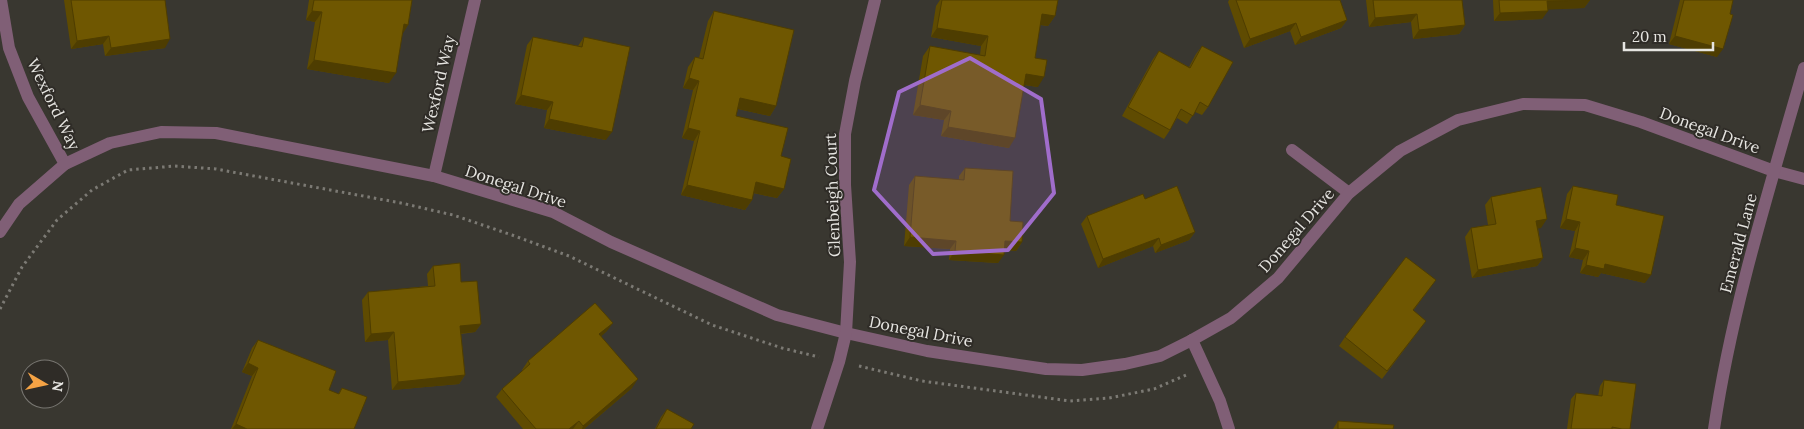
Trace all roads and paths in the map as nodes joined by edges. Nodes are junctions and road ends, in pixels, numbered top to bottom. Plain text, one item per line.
1 (1, 0) edge
2 (475, 0) edge
3 (875, 0) edge
4 (1804, 68) edge
5 (1292, 150) dead end
6 (65, 164) junction
7 (1774, 171) junction
8 (434, 176) junction
9 (1804, 179) edge
10 (1349, 193) junction
11 (0, 232) edge
12 (0, 309) edge
13 (846, 333) junction
14 (1192, 340) junction
15 (839, 362) junction
16 (1204, 367) junction
17 (817, 429) edge
18 (1229, 429) edge
19 (1714, 429) edge

1 - 6 street, Wexford Way
2 - 8 street, Wexford Way
3 - 13 street, Glenbeigh Court
4 - 7 street, Emerald Lane
5 - 10 street
6 - 8 street, Donegal Drive
6 - 11 street, Donegal Drive
7 - 9 street, Donegal Drive
7 - 10 street, Donegal Drive
7 - 19 street, Emerald Lane
8 - 13 street, Donegal Drive
10 - 14 street, Donegal Drive
12 - 15 path
13 - 14 street, Donegal Drive
13 - 15 street, Glenbeigh Court
14 - 16 street
15 - 16 path
15 - 17 street, Glenbeigh Court
16 - 18 street

